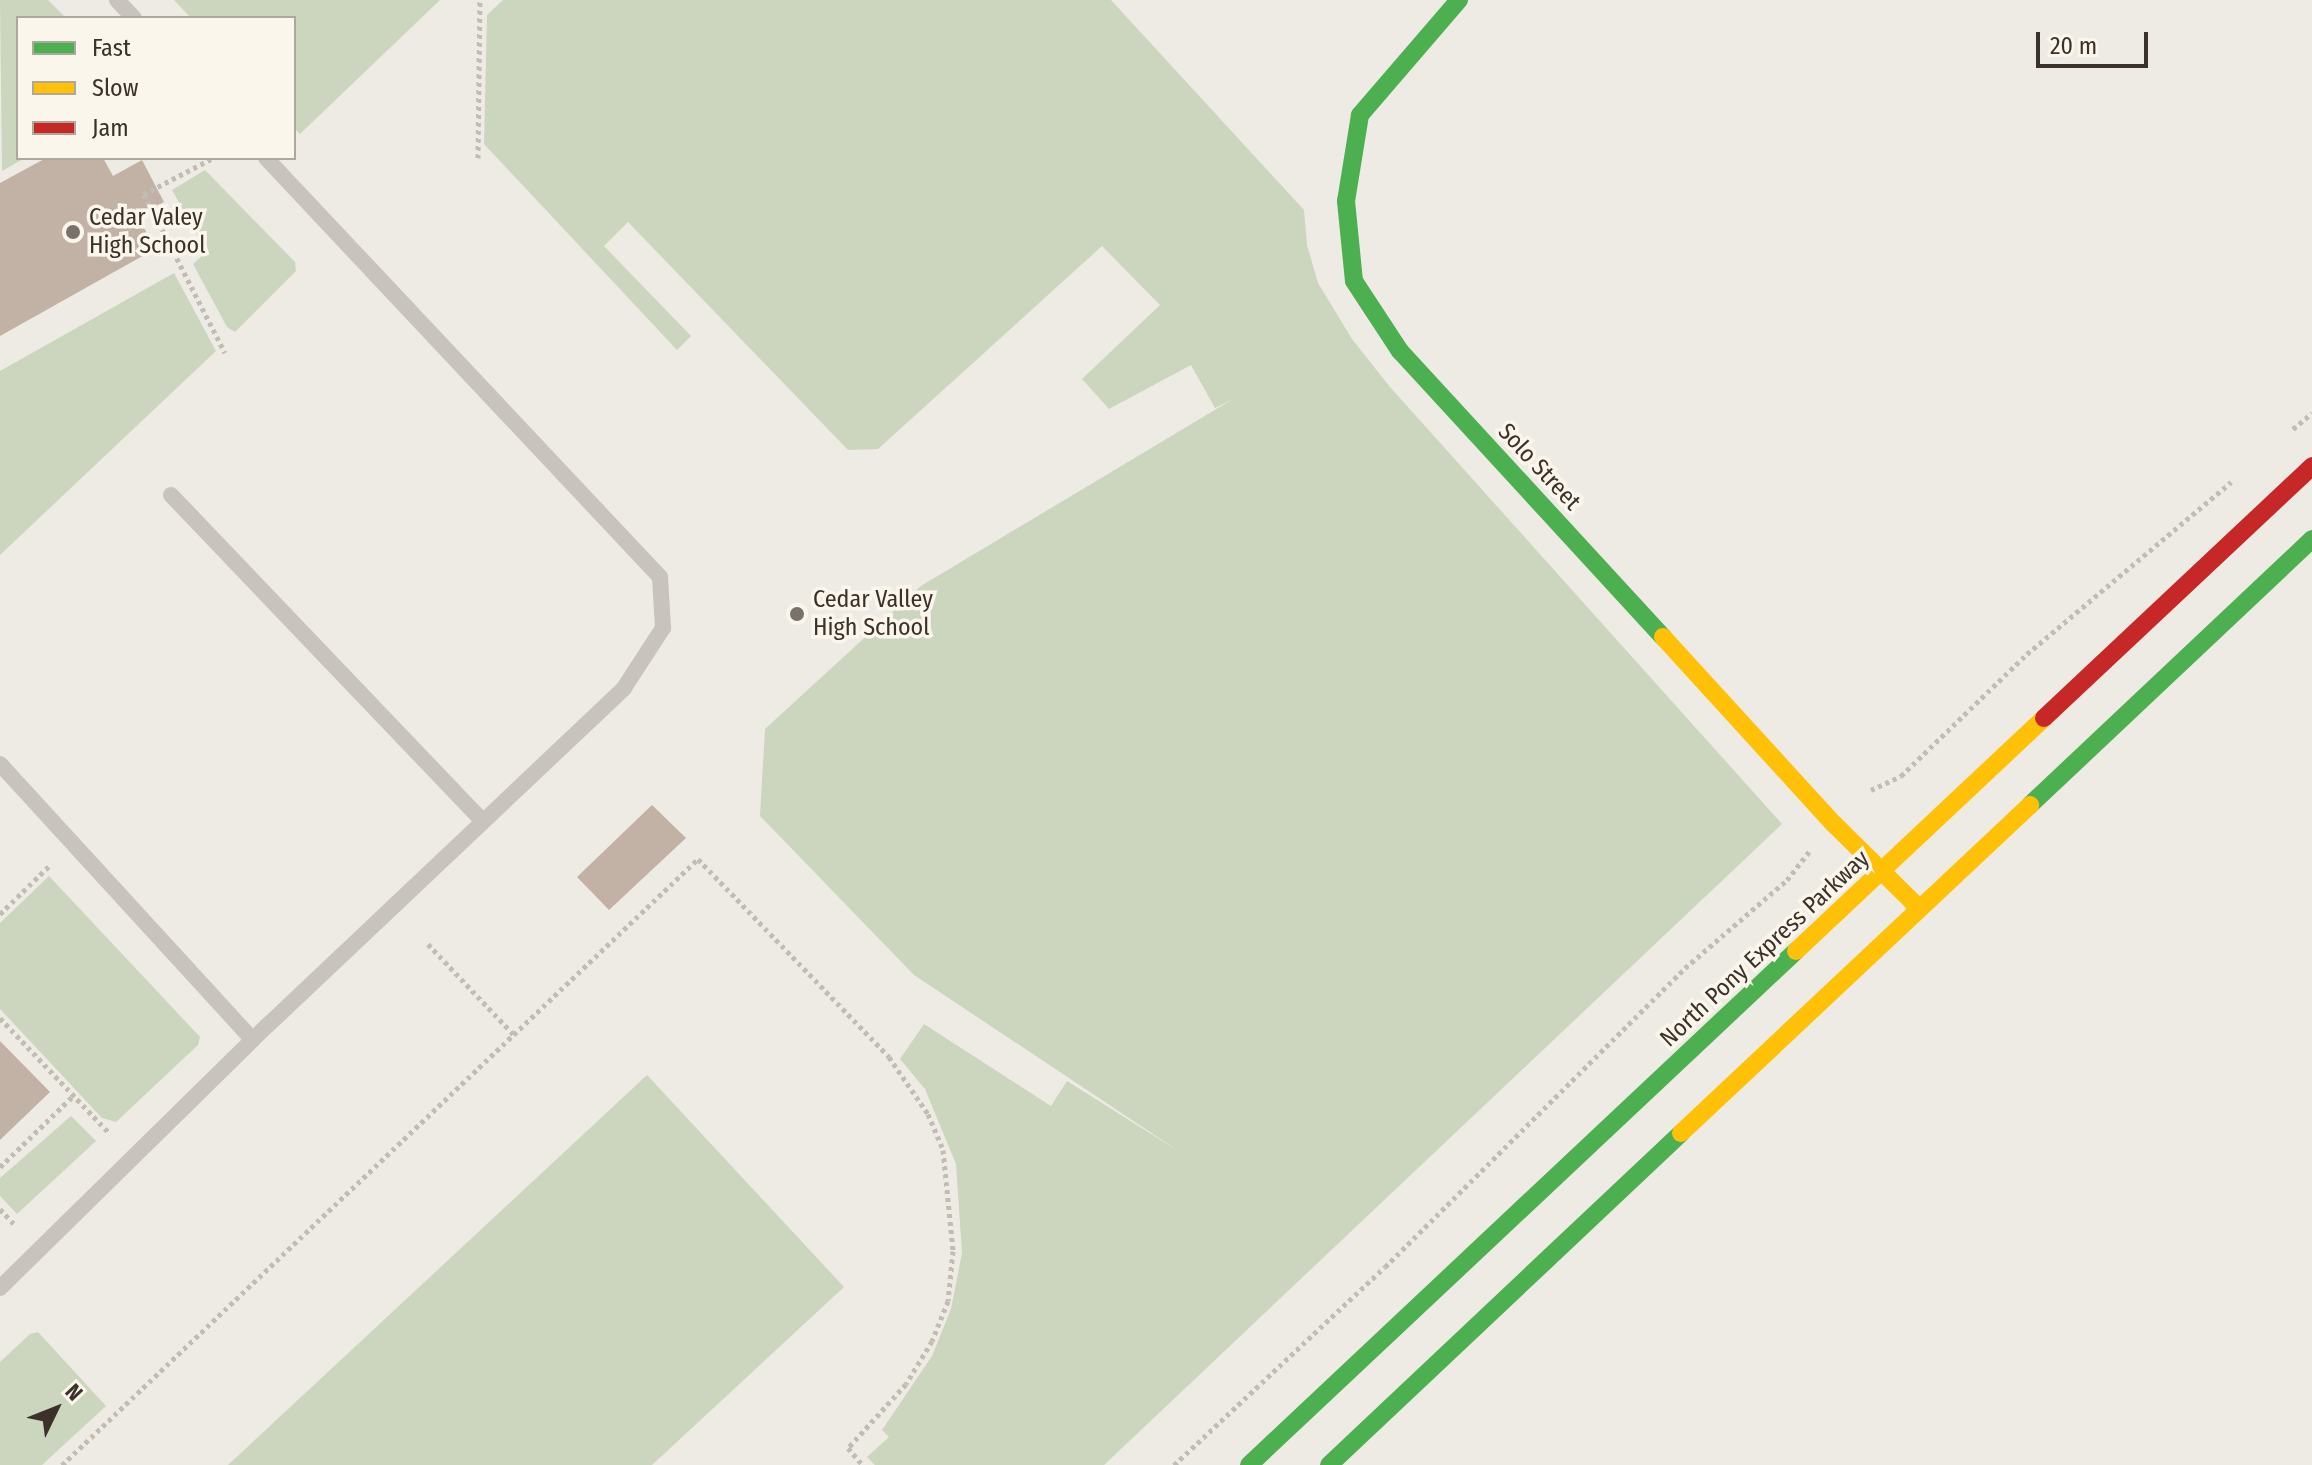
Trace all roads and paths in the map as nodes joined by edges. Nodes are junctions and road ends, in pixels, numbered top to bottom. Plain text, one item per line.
1 (117, 0) edge
2 (480, 0) edge
3 (1458, 0) edge
4 (132, 16) edge
5 (478, 158) dead end
6 (209, 160) edge
7 (268, 160) edge
8 (225, 353) dead end
9 (2312, 413) edge
10 (2290, 431) dead end
11 (2312, 466) edge
12 (2242, 472) dead end
13 (171, 495) dead end
14 (2312, 539) edge
15 (0, 764) edge
16 (1871, 790) dead end
17 (483, 821) junction
18 (1818, 840) dead end
19 (49, 866) dead end
20 (1883, 871) junction
21 (1919, 908) junction
22 (0, 914) edge
23 (428, 944) dead end
24 (0, 1018) edge
25 (514, 1035) junction
26 (253, 1040) junction
27 (73, 1096) junction
28 (110, 1134) dead end
29 (0, 1167) edge
30 (0, 1209) edge
31 (15, 1225) dead end
32 (0, 1288) edge
33 (62, 1465) edge
34 (863, 1465) edge
35 (1174, 1465) edge
36 (1249, 1465) edge
37 (1329, 1465) edge

1 - 4 lane
2 - 5 path
3 - 20 main road, Solo Street
6 - 8 path
7 - 17 lane
9 - 10 path
11 - 20 main road, North Pony Express Parkway
12 - 16 path
13 - 17 lane
14 - 21 main road
15 - 26 lane
17 - 26 lane
18 - 35 path
19 - 22 path
20 - 21 main road, Solo Street
20 - 36 main road, North Pony Express Parkway
21 - 37 main road
23 - 25 path
24 - 27 path
25 - 33 path
25 - 34 path
26 - 32 lane
27 - 28 path
27 - 29 path
30 - 31 path

